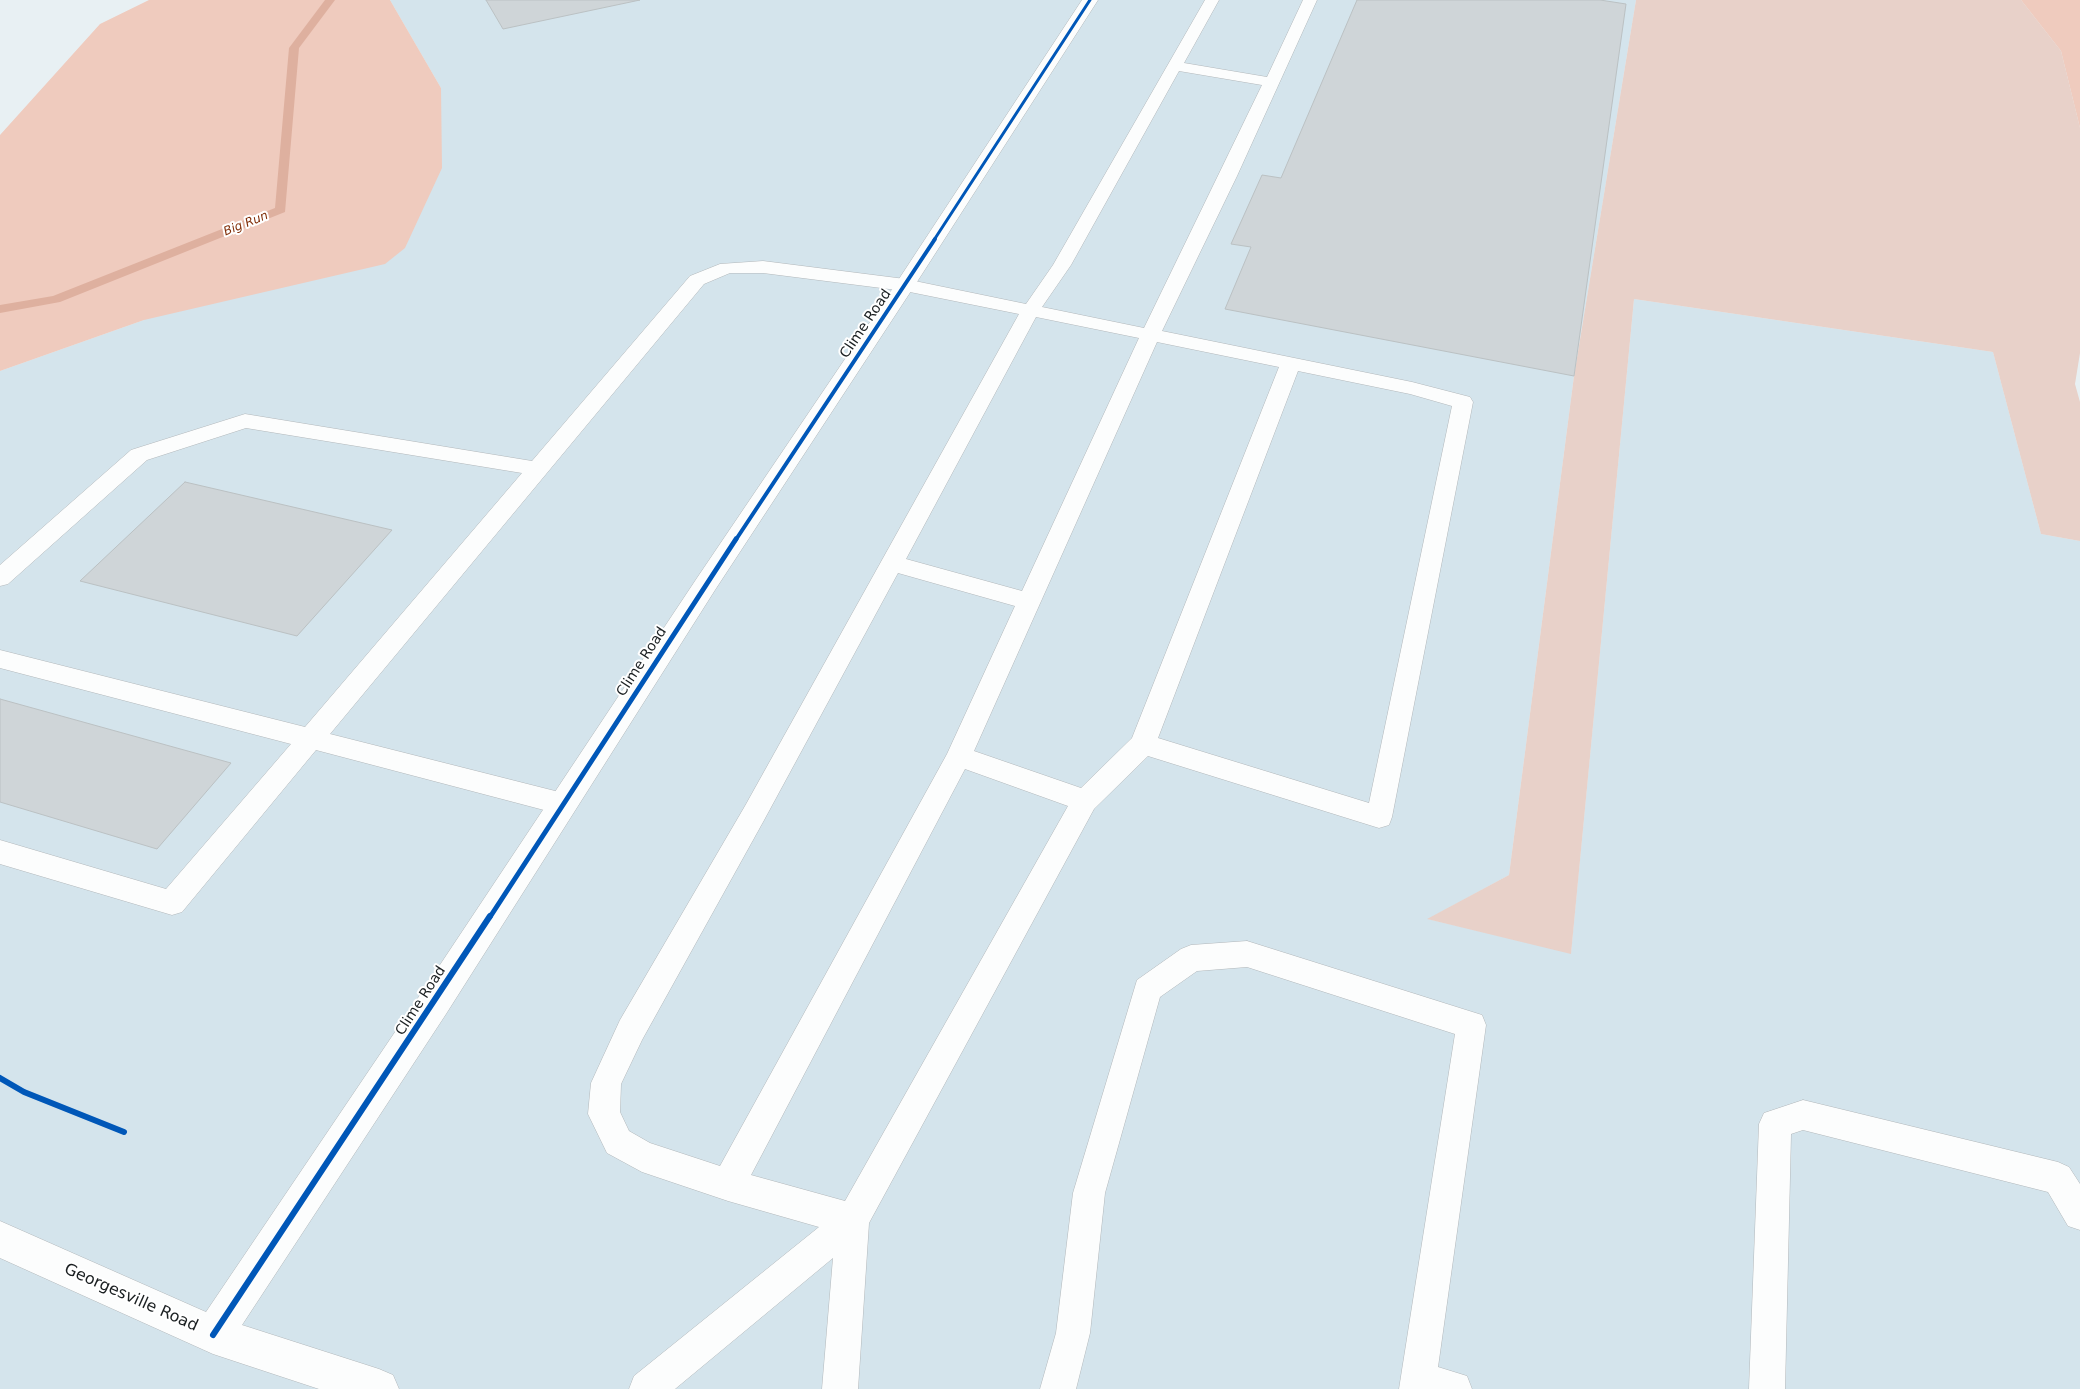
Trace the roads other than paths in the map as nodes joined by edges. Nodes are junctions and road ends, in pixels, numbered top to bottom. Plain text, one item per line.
1 (1090, 0) edge
2 (1212, 0) edge
3 (1310, 0) edge
4 (1175, 66) junction
5 (1271, 82) junction
6 (905, 285) junction
7 (1030, 311) junction
8 (1150, 335) junction
9 (1291, 363) junction
10 (538, 469) junction
11 (892, 563) junction
12 (0, 578) edge
13 (1029, 601) junction
14 (0, 660) edge
15 (310, 739) junction
16 (1143, 744) junction
17 (959, 756) junction
18 (1085, 801) junction
19 (563, 804) junction
20 (0, 852) edge
21 (728, 1185) junction
22 (2080, 1214) edge
23 (853, 1220) junction
24 (0, 1239) edge
25 (213, 1335) junction
26 (1418, 1384) edge
27 (379, 1389) edge
28 (647, 1389) edge
29 (840, 1389) edge
30 (1058, 1389) edge
31 (1454, 1389) edge
32 (1767, 1389) edge

1 - 6 main road, Clime Road
2 - 4 lane
3 - 5 lane
4 - 5 lane
4 - 7 lane
5 - 8 lane
6 - 7 lane
6 - 10 lane
6 - 19 main road, Clime Road
7 - 8 lane
7 - 11 lane
8 - 9 lane
8 - 13 lane
9 - 16 lane
9 - 16 lane
10 - 12 lane
10 - 15 lane
11 - 13 lane
11 - 21 lane
13 - 17 lane
14 - 15 lane
15 - 19 lane
15 - 20 lane
16 - 18 lane
17 - 18 lane
17 - 21 lane
18 - 23 lane
19 - 25 main road, Clime Road
21 - 23 lane
22 - 32 lane
23 - 28 lane
23 - 29 lane
24 - 25 main road, Georgesville Road
25 - 27 main road, Georgesville Road
26 - 30 lane
26 - 31 lane

